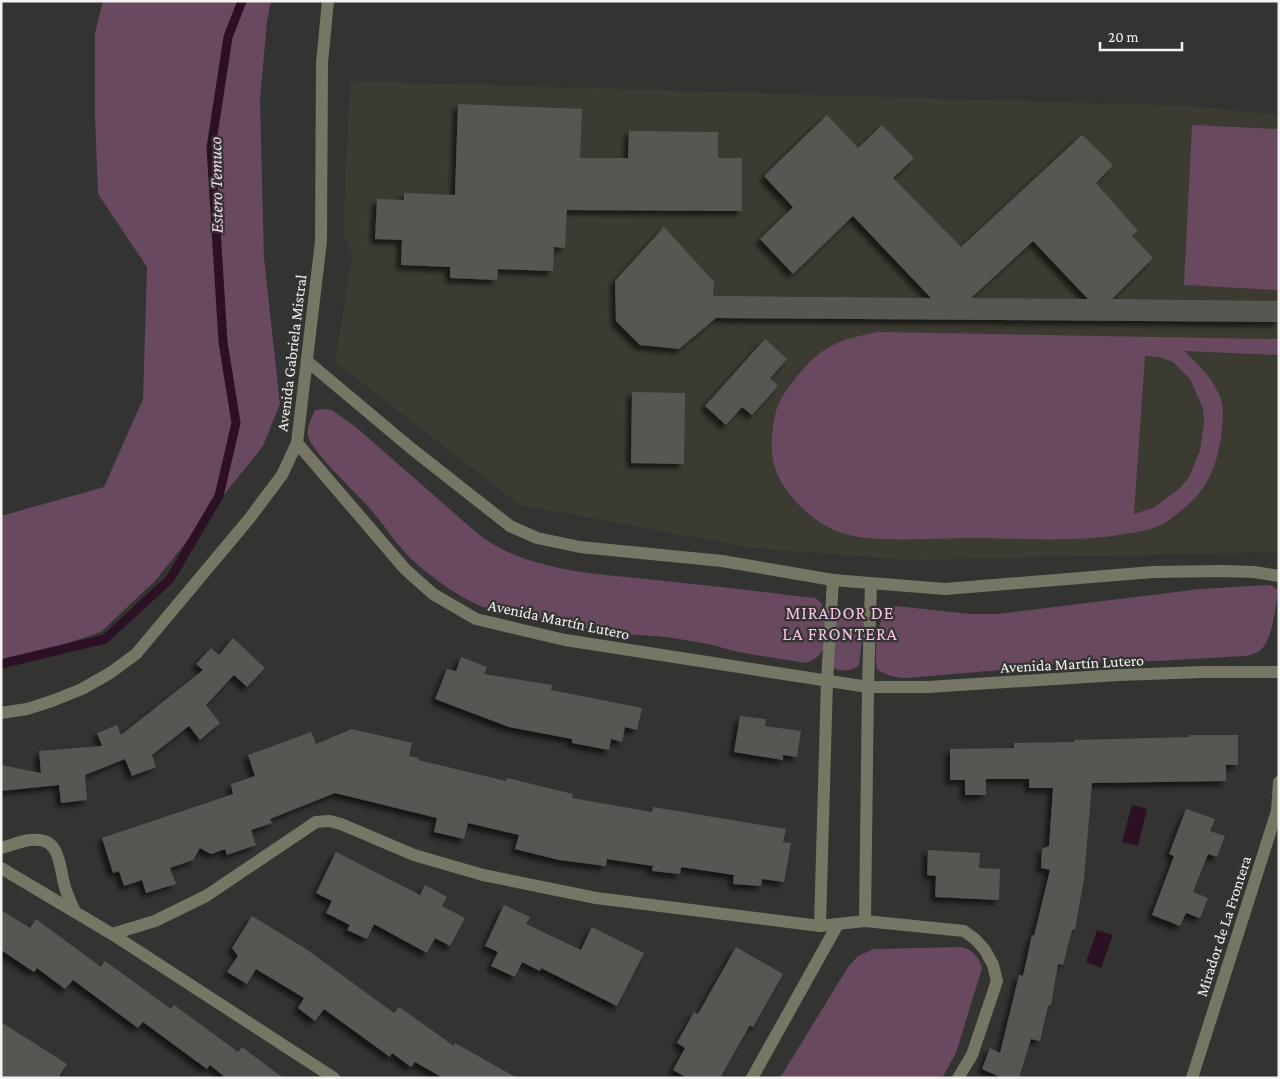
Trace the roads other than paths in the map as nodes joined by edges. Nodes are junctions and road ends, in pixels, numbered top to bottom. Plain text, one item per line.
1 (328, 1) edge
2 (307, 361) junction
3 (297, 443) junction
4 (1279, 576) edge
5 (833, 580) junction
6 (871, 583) junction
7 (1279, 672) edge
8 (827, 682) junction
9 (868, 687) junction
10 (1, 714) edge
11 (1279, 782) edge
12 (1, 848) edge
13 (1, 868) edge
14 (76, 912) junction
15 (865, 921) junction
16 (838, 924) junction
17 (820, 926) junction
18 (112, 934) junction
19 (334, 1078) edge
20 (752, 1078) edge
21 (958, 1078) edge
22 (1192, 1078) edge

1 - 2 street, Avenida Gabriela Mistral
2 - 3 street, Avenida Gabriela Mistral
2 - 5 street
3 - 8 street, Avenida Martín Lutero
3 - 10 street, Avenida Gabriela Mistral
4 - 6 street
5 - 6 street
5 - 8 street
6 - 9 street
7 - 9 street, Avenida Martín Lutero
8 - 9 street, Avenida Martín Lutero
8 - 17 street
9 - 15 street
11 - 22 street, Mirador de La Frontera
12 - 14 street
13 - 14 street
14 - 18 street
15 - 16 street
15 - 21 street
16 - 17 street
16 - 20 street
17 - 18 street
18 - 19 street

